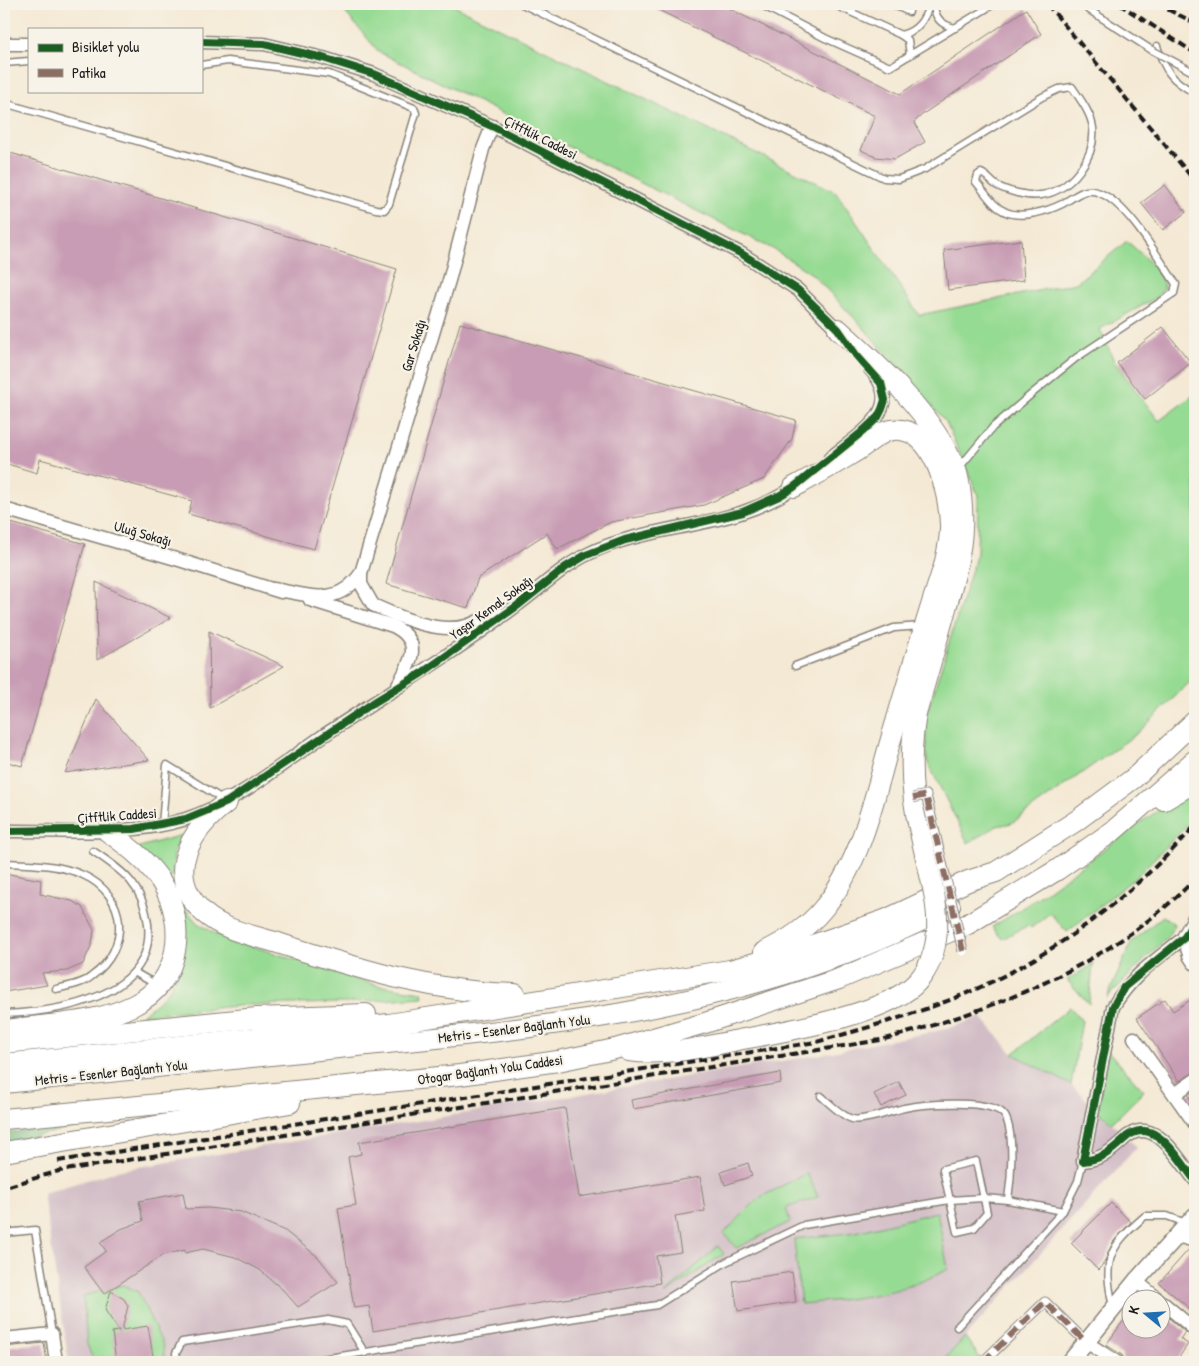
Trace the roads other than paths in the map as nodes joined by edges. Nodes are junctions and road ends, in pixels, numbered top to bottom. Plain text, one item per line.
1 (522, 4) edge
2 (760, 4) edge
3 (833, 4) edge
4 (892, 4) edge
5 (932, 4) edge
6 (994, 4) edge
7 (1080, 4) edge
8 (909, 12) dead end
9 (955, 28) junction
10 (901, 35) junction
11 (202, 42) edge
12 (4, 44) edge
13 (28, 44) edge
14 (1157, 46) dead end
15 (910, 56) junction
16 (28, 61) edge
17 (4, 63) edge
18 (202, 65) edge
19 (1195, 73) edge
20 (1195, 92) edge
21 (4, 103) edge
22 (492, 126) junction
23 (838, 328) junction
24 (950, 476) junction
25 (794, 487) junction
26 (4, 509) edge
27 (361, 573) junction
28 (273, 589) junction
29 (517, 606) junction
30 (932, 628) junction
31 (795, 666) dead end
32 (396, 688) junction
33 (1195, 721) edge
34 (1195, 760) edge
35 (1195, 782) edge
36 (913, 798) junction
37 (227, 802) junction
38 (1131, 817) junction
39 (4, 820) edge
40 (162, 825) junction
41 (107, 830) junction
42 (8, 831) edge
43 (93, 851) dead end
44 (4, 863) edge
45 (996, 872) junction
46 (1195, 919) edge
47 (1190, 935) edge
48 (963, 951) dead end
49 (1195, 962) edge
50 (134, 972) junction
51 (706, 974) junction
52 (159, 987) junction
53 (56, 989) dead end
54 (574, 996) junction
55 (510, 1005) junction
56 (4, 1014) edge
57 (4, 1030) edge
58 (1134, 1038) dead end
59 (4, 1043) edge
60 (615, 1048) junction
61 (4, 1064) edge
62 (1195, 1080) edge
63 (4, 1083) edge
64 (364, 1085) junction
65 (1175, 1094) junction
66 (821, 1096) dead end
67 (4, 1119) edge
68 (1195, 1124) edge
69 (4, 1152) edge
70 (1084, 1161) junction
71 (1195, 1180) edge
72 (984, 1198) junction
73 (949, 1200) junction
74 (1008, 1200) junction
75 (1063, 1211) junction
76 (1187, 1225) edge
77 (4, 1233) edge
78 (1195, 1241) edge
79 (1136, 1281) junction
80 (1145, 1288) edge
81 (1113, 1309) junction
82 (1172, 1310) edge
83 (957, 1327) dead end
84 (1195, 1330) edge
85 (52, 1334) junction
86 (4, 1339) edge
87 (1086, 1342) junction
88 (365, 1353) junction
89 (56, 1362) edge
90 (177, 1362) edge
91 (304, 1362) edge
92 (983, 1362) edge
93 (1068, 1362) edge
94 (1118, 1362) edge

1 - 24 lane
2 - 15 lane
3 - 10 lane
4 - 8 lane
5 - 9 lane
5 - 10 lane
6 - 9 lane
7 - 19 lane, bridge
9 - 15 lane
10 - 15 lane
11 - 22 street, Çitftlik Caddesi
12 - 13 street
14 - 20 lane
16 - 17 lane
18 - 21 lane
22 - 23 street, Çitftlik Caddesi
22 - 27 street, Gar Sokağı
23 - 24 highway
23 - 25 street, Çitftlik Caddesi
24 - 25 highway
24 - 30 highway
25 - 29 street, Yaşar Kemal Sokağı
26 - 28 street, Uluğ Sokağı
27 - 28 street
27 - 29 street
28 - 32 street
29 - 32 street, Yaşar Kemal Sokağı
30 - 31 lane
30 - 36 highway
30 - 51 highway
32 - 37 street, Yaşar Kemal Sokağı
33 - 45 highway
34 - 38 highway
35 - 38 highway
36 - 48 street, bridge
36 - 60 highway, bridge
37 - 40 street, Çitftlik Caddesi
37 - 40 lane
37 - 54 highway
38 - 60 highway, Otogar Bağlantı Yolu Caddesi
39 - 42 lane
40 - 41 street, Çitftlik Caddesi
41 - 42 street, Çitftlik Caddesi
41 - 52 highway
43 - 50 lane
44 - 53 lane
45 - 51 highway
45 - 63 highway, Metris - Esenler Bağlantı Yolu
46 - 47 street
47 - 49 street
47 - 70 street
50 - 52 lane
50 - 56 lane
51 - 54 highway
52 - 57 highway
54 - 55 highway
55 - 59 highway
55 - 61 highway
58 - 65 street
60 - 64 highway, Otogar Bağlantı Yolu Caddesi
62 - 65 street
64 - 67 highway
64 - 69 highway
65 - 68 street
66 - 74 lane
70 - 71 street
70 - 75 lane
72 - 73 lane
72 - 73 lane
72 - 73 lane
72 - 74 lane
73 - 88 lane
74 - 75 lane
75 - 83 lane
76 - 78 street
76 - 79 main road
76 - 81 lane
77 - 85 lane
79 - 80 street
79 - 81 main road
81 - 87 main road
82 - 84 street
85 - 86 street
85 - 89 street
87 - 92 street
87 - 93 main road
87 - 94 street
88 - 90 lane
88 - 91 lane

